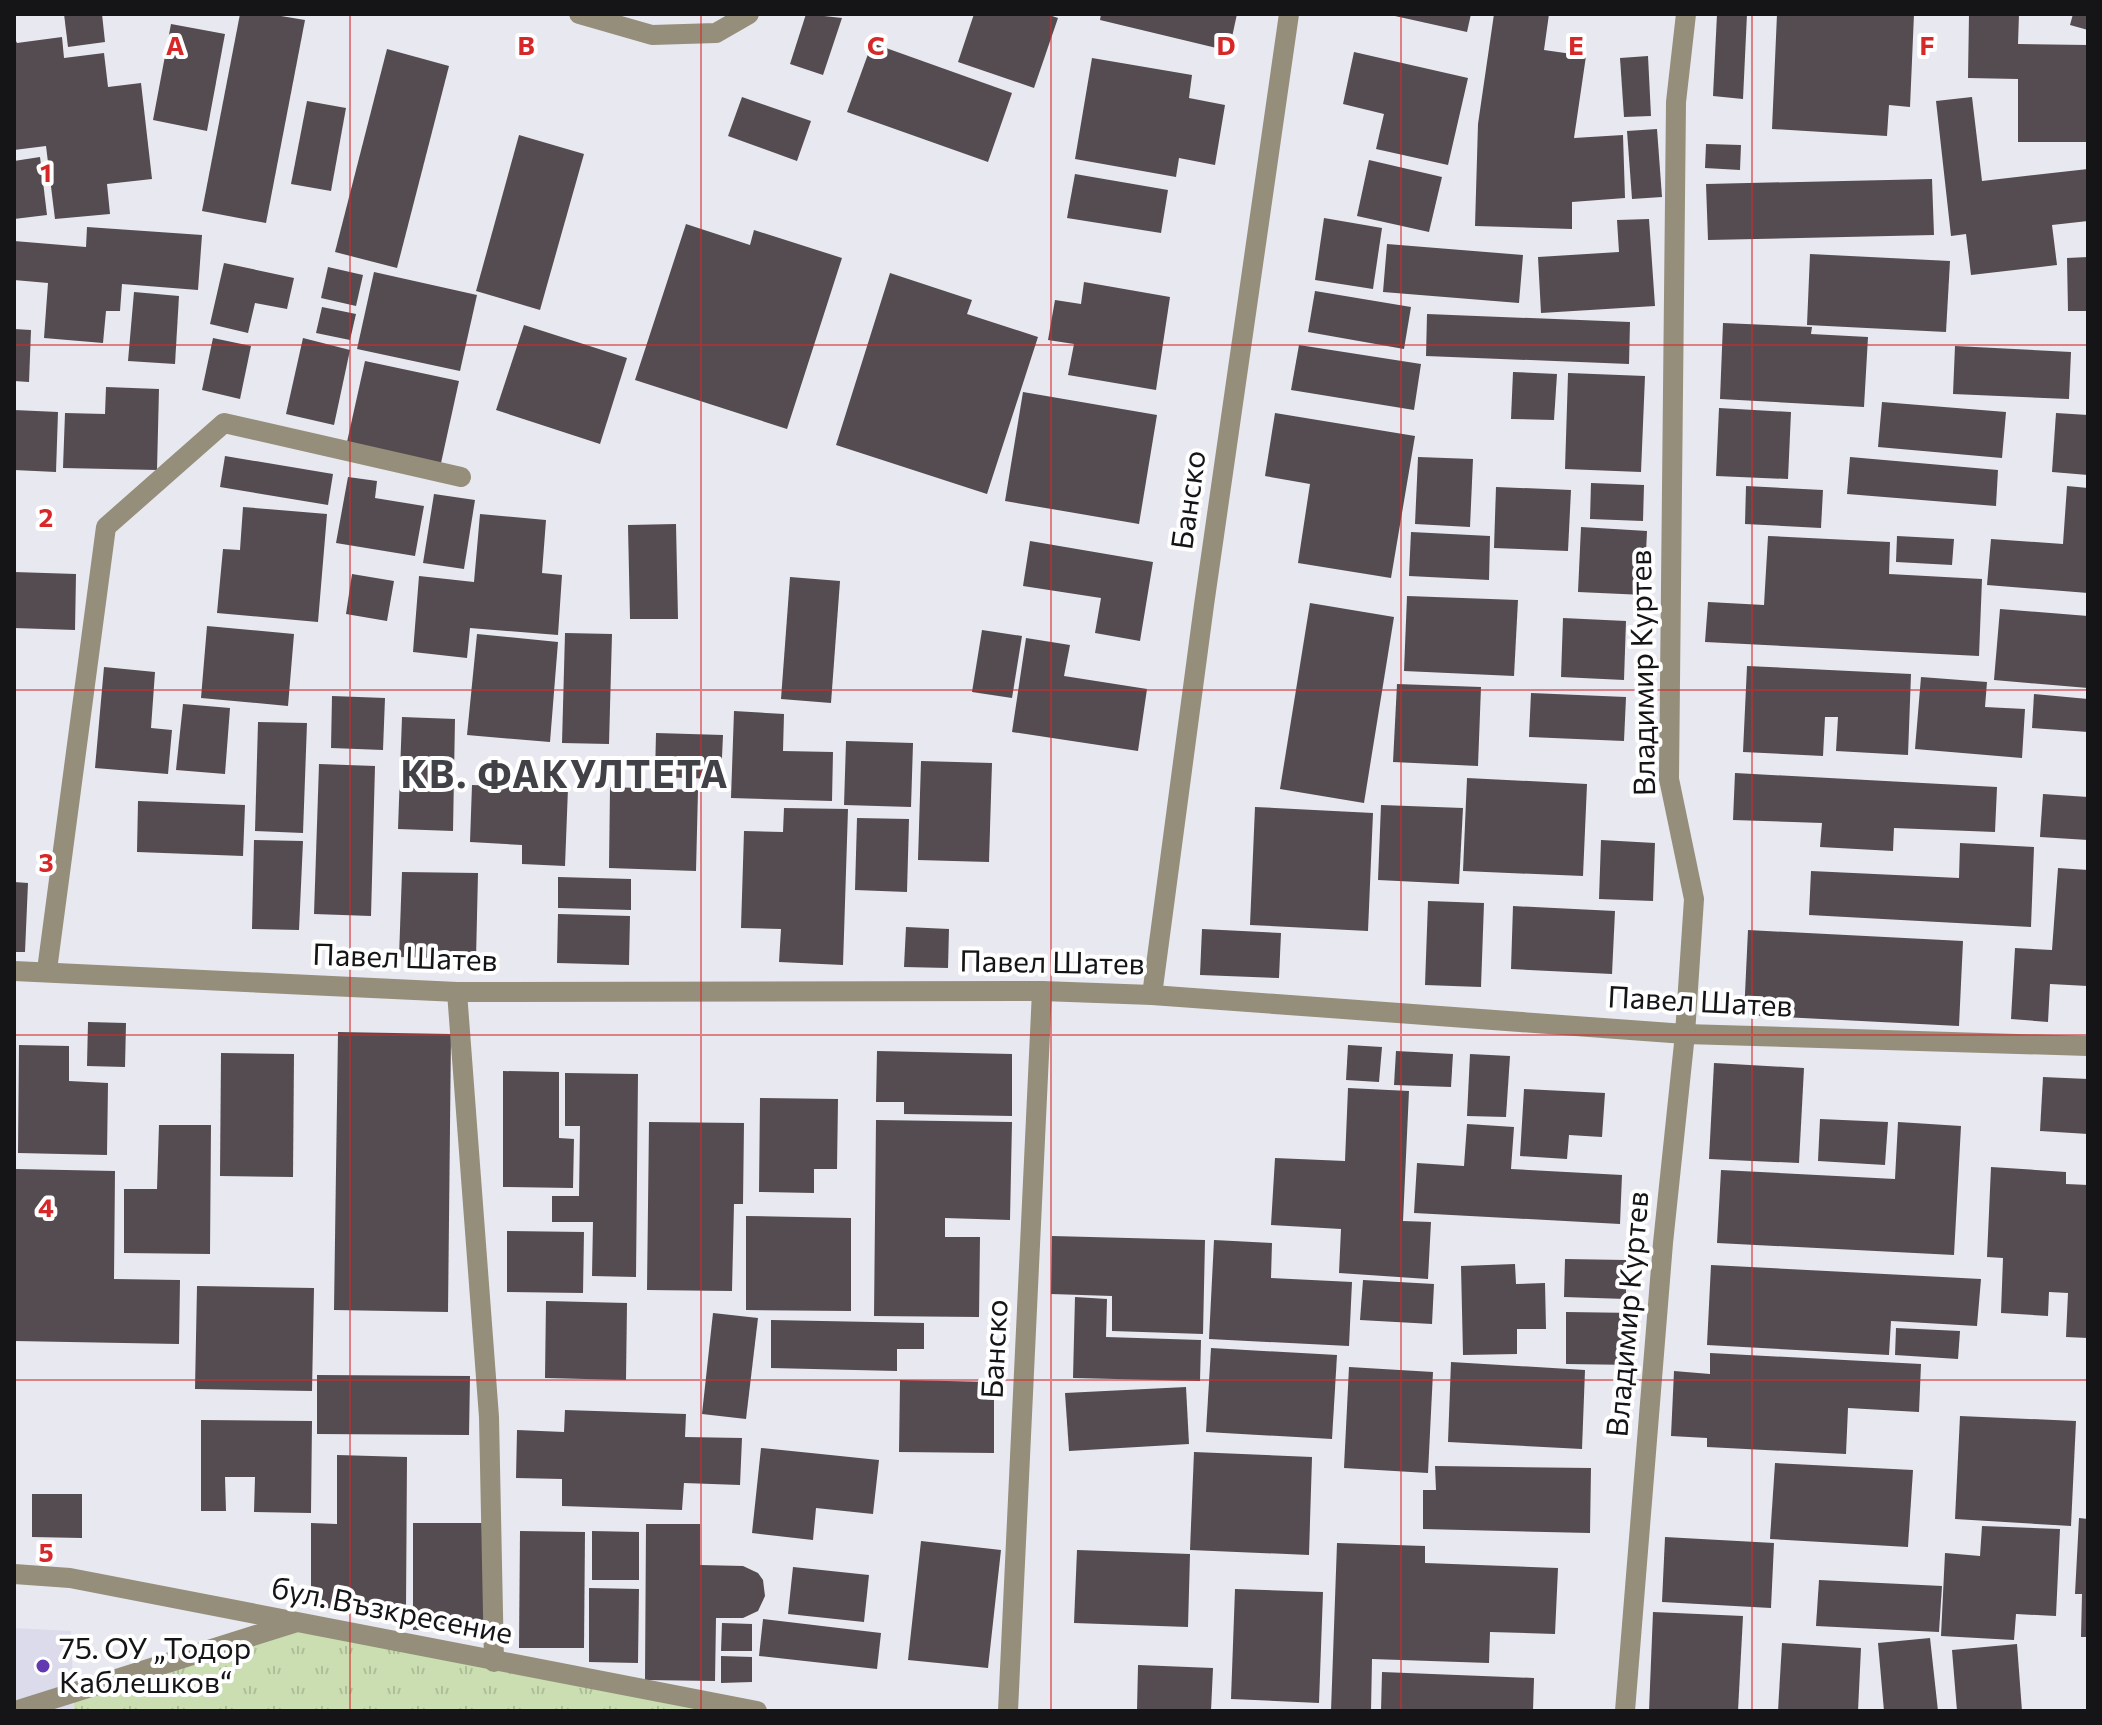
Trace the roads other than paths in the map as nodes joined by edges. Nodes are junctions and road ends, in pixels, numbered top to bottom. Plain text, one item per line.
1 (579, 14) edge
2 (749, 14) edge
3 (1289, 14) edge
4 (1686, 14) edge
5 (461, 477) dead end
6 (47, 970) junction
7 (14, 971) edge
8 (1042, 991) junction
9 (457, 992) junction
10 (1152, 995) junction
11 (1685, 1034) junction
12 (2088, 1046) edge
13 (14, 1574) edge
14 (297, 1622) junction
15 (494, 1662) junction
16 (15, 1711) edge
17 (757, 1711) edge
18 (1008, 1711) edge
19 (1625, 1711) edge

1 - 2 street
3 - 10 street, Банско
4 - 11 street, Владимир Куртев
5 - 6 street
6 - 7 street, Павел Шатев
6 - 9 street, Павел Шатев
8 - 9 street, Павел Шатев
8 - 10 street, Павел Шатев
8 - 18 street, Банско
9 - 15 street
10 - 11 street, Павел Шатев
11 - 12 street, Павел Шатев
11 - 19 street, Владимир Куртев
13 - 14 street, бул. Възкресение
14 - 15 street, бул. Възкресение
14 - 16 street
15 - 17 street, бул. Възкресение

